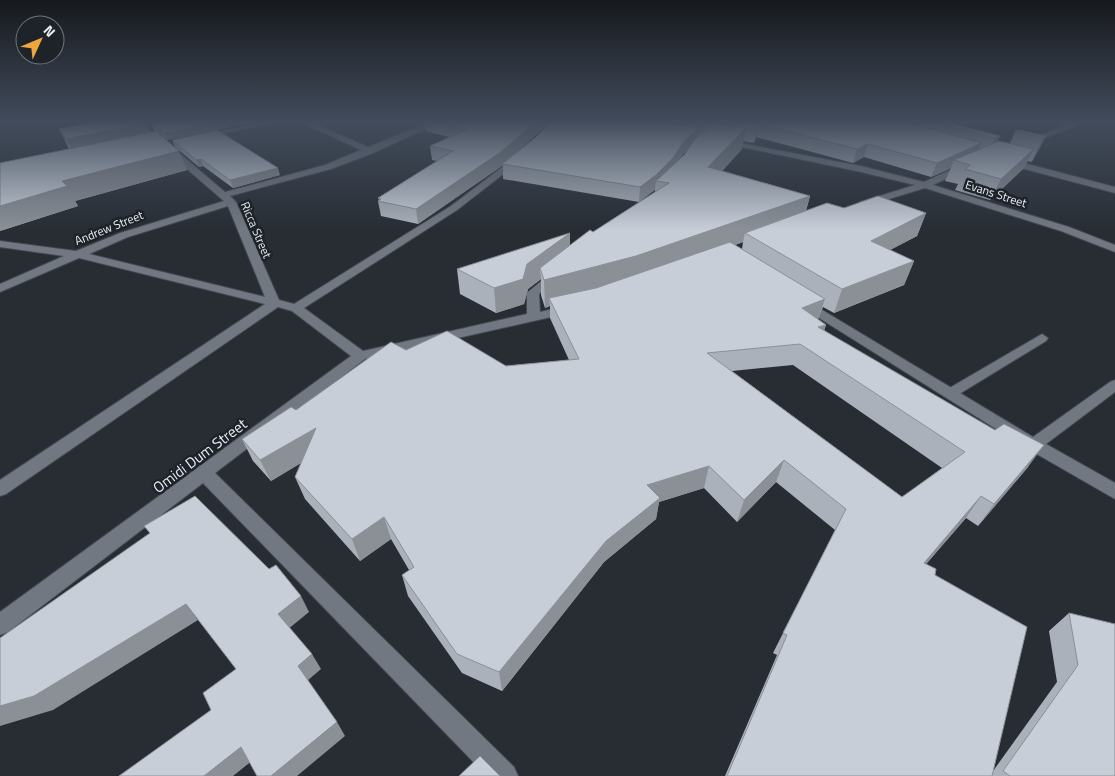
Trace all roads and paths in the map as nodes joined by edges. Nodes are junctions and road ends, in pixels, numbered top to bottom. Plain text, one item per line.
1 (178, 157) edge
2 (354, 157) edge
3 (518, 157) edge
4 (802, 157) edge
5 (1000, 157) edge
6 (978, 160) edge
7 (925, 185) junction
8 (1115, 190) edge
9 (228, 198) junction
10 (848, 210) edge
11 (0, 244) edge
12 (1115, 249) edge
13 (79, 255) junction
14 (566, 266) edge
15 (0, 288) edge
16 (793, 296) edge
17 (274, 304) junction
18 (581, 306) edge
19 (296, 308) junction
20 (534, 317) junction
21 (1042, 338) dead end
22 (360, 356) junction
23 (1115, 385) edge
24 (951, 393) junction
25 (1034, 445) junction
26 (204, 473) junction
27 (0, 489) edge
28 (1115, 492) edge
29 (0, 625) edge
30 (504, 776) edge

1 - 9 street, Ricca Street
2 - 9 street, Andrew Street
3 - 19 street
4 - 7 street, Evans Street
5 - 8 street
6 - 7 street
7 - 10 street
7 - 12 street, Evans Street
9 - 13 street, Andrew Street
9 - 17 street, Ricca Street
11 - 13 street
13 - 15 street, Andrew Street
13 - 17 street
14 - 20 street
16 - 24 street
17 - 19 street
17 - 27 street
18 - 20 street, Omidi Dum Street
19 - 22 street
20 - 22 street, Omidi Dum Street
21 - 24 lane
22 - 26 street, Omidi Dum Street
23 - 25 street
24 - 25 street
25 - 28 street
26 - 29 street, Omidi Dum Street
26 - 30 street

